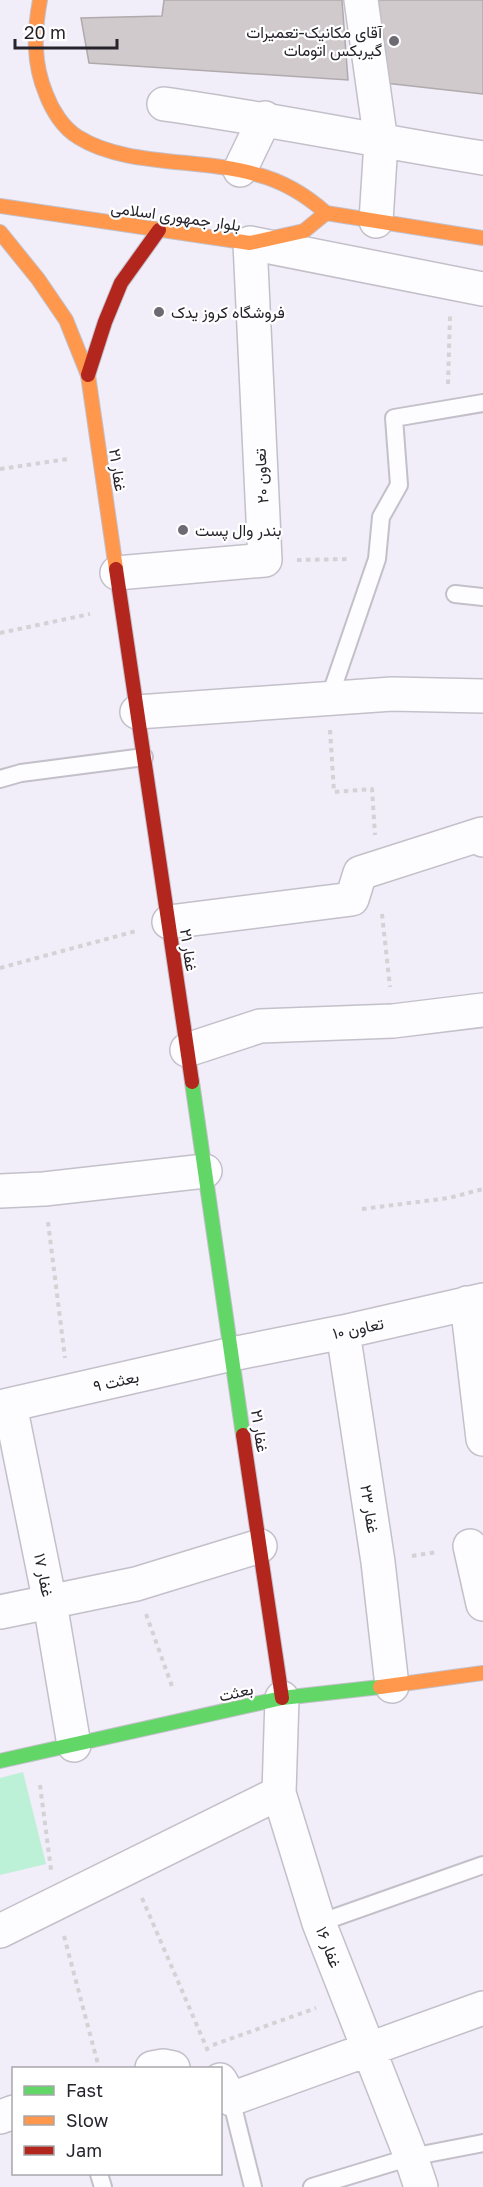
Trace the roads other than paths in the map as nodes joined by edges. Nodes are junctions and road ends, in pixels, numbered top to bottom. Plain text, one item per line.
1 (40, 0) edge
2 (361, 0) edge
3 (164, 104) dead end
4 (265, 118) junction
5 (381, 142) junction
6 (483, 158) edge
7 (240, 170) junction
8 (0, 206) edge
9 (326, 213) junction
10 (376, 221) junction
11 (159, 230) junction
12 (0, 232) edge
13 (483, 238) edge
14 (250, 243) junction
15 (483, 289) edge
16 (88, 375) junction
17 (483, 403) edge
18 (117, 573) junction
19 (455, 594) dead end
20 (483, 597) edge
21 (483, 696) edge
22 (329, 699) junction
23 (137, 712) junction
24 (144, 757) junction
25 (0, 779) edge
26 (483, 840) edge
27 (169, 922) junction
28 (483, 1010) edge
29 (187, 1050) junction
30 (205, 1171) junction
31 (0, 1191) edge
32 (475, 1302) edge
33 (342, 1332) junction
34 (232, 1354) junction
35 (5, 1406) edge
36 (483, 1439) edge
37 (260, 1546) junction
38 (470, 1546) road end
39 (50, 1603) junction
40 (483, 1604) edge
41 (0, 1612) edge
42 (483, 1673) edge
43 (392, 1686) junction
44 (282, 1698) junction
45 (74, 1745) junction
46 (0, 1761) edge
47 (279, 1793) junction
48 (483, 1865) edge
49 (319, 1923) junction
50 (0, 1931) edge
51 (483, 2008) edge
52 (368, 2049) junction
53 (222, 2079) edge
54 (222, 2082) edge
55 (483, 2143) edge
56 (416, 2172) edge
57 (253, 2187) edge
58 (312, 2187) edge

1 - 7 street
2 - 5 street
3 - 4 street
4 - 5 street
4 - 7 street
5 - 6 street
5 - 10 street
7 - 9 street
8 - 11 street, بلوار جمهوری اسلامی
9 - 10 street
9 - 14 street, بلوار جمهوری اسلامی
10 - 13 street
11 - 14 street, بلوار جمهوری اسلامی
11 - 16 street
12 - 16 street, غفار ۲۱
14 - 15 street
14 - 18 street, تعاون ۲۰
16 - 18 street, غفار ۲۱
17 - 22 lane
18 - 23 street, غفار ۲۱
19 - 20 lane
21 - 22 street
22 - 23 street
23 - 24 street, غفار ۲۱
24 - 25 lane
24 - 27 street, غفار ۲۱
26 - 27 street
27 - 29 street, غفار ۲۱
28 - 29 street
29 - 30 street, غفار ۲۱
30 - 31 street
30 - 34 street, غفار ۲۱
32 - 33 street, تعاون ۱۰
32 - 36 street
33 - 34 street, تعاون ۱۰
33 - 43 street, غفار ۲۳
34 - 35 street, بعثت ۹
34 - 37 street, غفار ۲۱
35 - 39 street, غفار ۱۷
37 - 39 street
37 - 44 street, غفار ۲۱
38 - 40 street
39 - 41 street
39 - 45 street, غفار ۱۷
42 - 43 street, بعثت
43 - 44 street, بعثت
44 - 45 street, بعثت
44 - 47 street, غفار ۱۶
45 - 46 street, بعثت
47 - 49 street, غفار ۱۶
47 - 50 street
48 - 49 lane
49 - 52 street, غفار ۱۶
51 - 52 street
52 - 53 street
52 - 56 street, غفار ۱۶
54 - 57 lane
55 - 56 lane
56 - 58 lane

